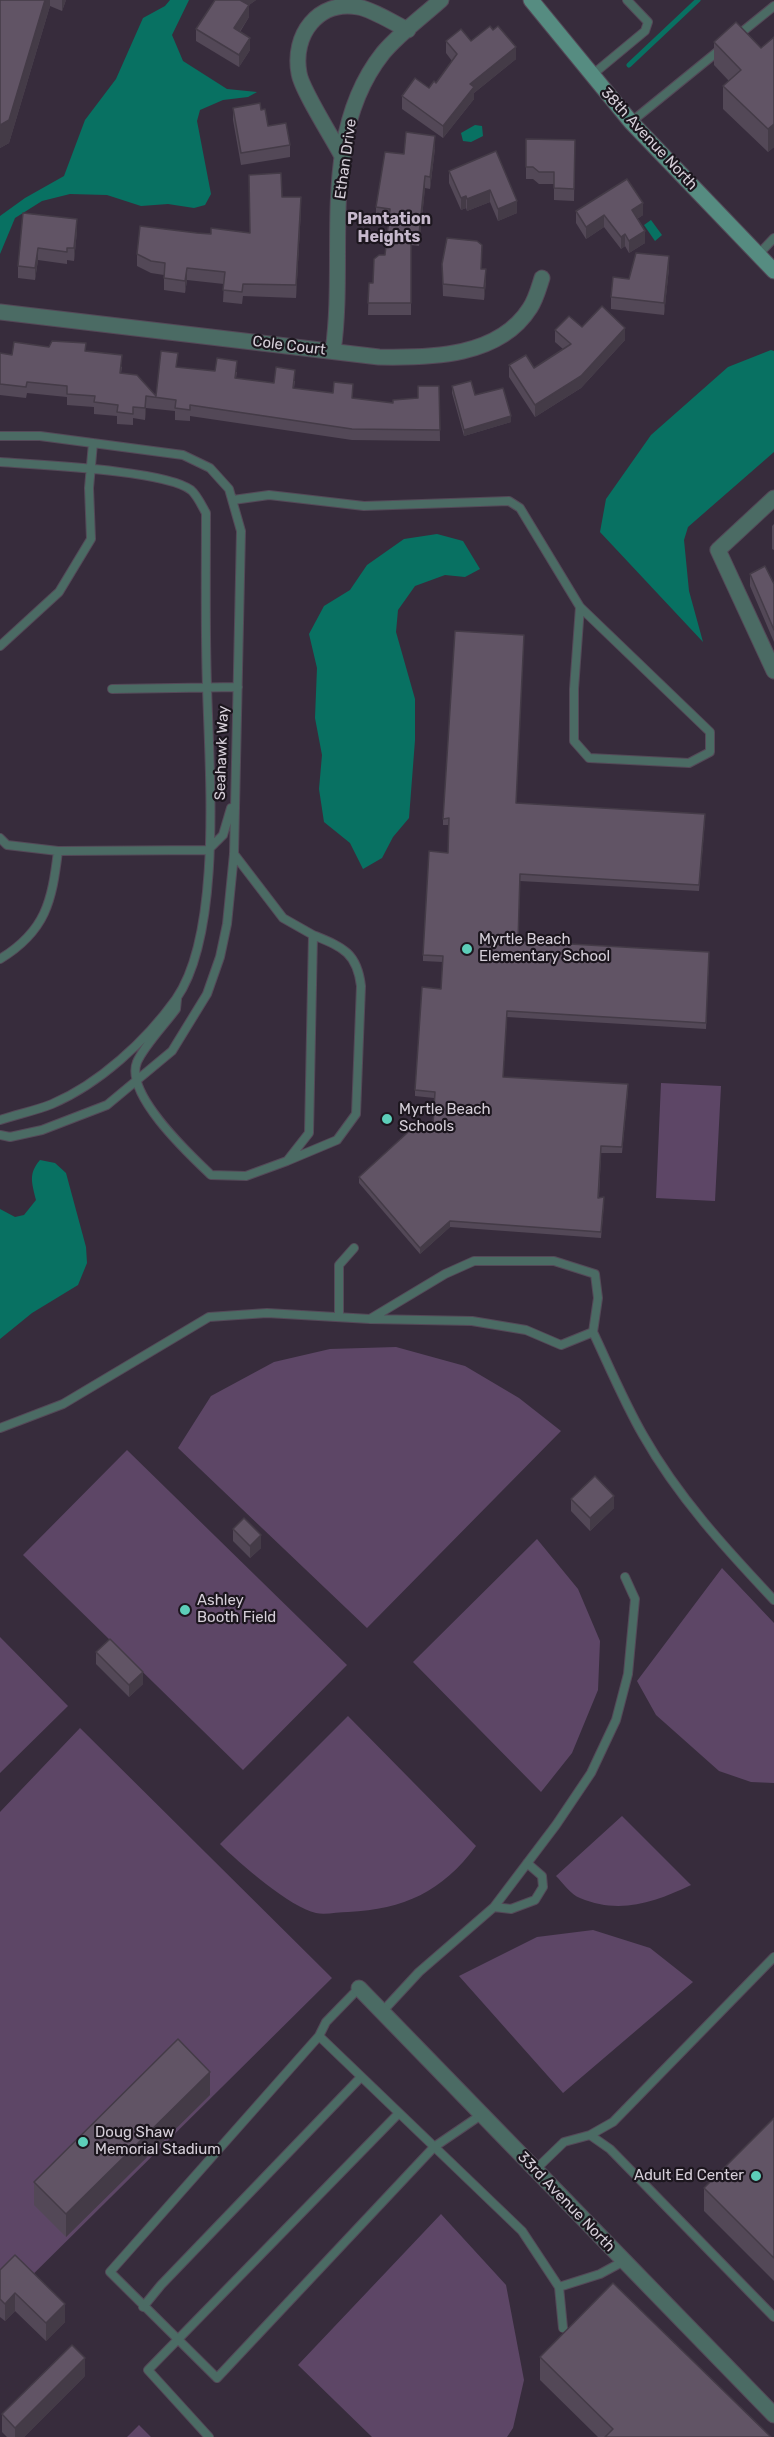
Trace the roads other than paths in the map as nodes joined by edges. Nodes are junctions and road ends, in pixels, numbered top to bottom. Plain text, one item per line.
1 (441, 0) edge
2 (531, 0) edge
3 (627, 0) edge
4 (774, 6) edge
5 (408, 30) junction
6 (591, 75) junction
7 (631, 122) junction
8 (343, 158) junction
9 (774, 238) edge
10 (758, 255) junction
11 (774, 271) edge
12 (542, 278) dead end
13 (0, 312) edge
14 (333, 351) junction
15 (0, 436) edge
16 (93, 443) junction
17 (0, 462) edge
18 (91, 470) junction
19 (774, 498) edge
20 (233, 500) junction
21 (580, 607) junction
22 (0, 646) edge
23 (774, 670) edge
24 (207, 686) junction
25 (238, 687) junction
26 (112, 689) dead end
27 (234, 795) junction
28 (0, 838) edge
29 (208, 850) junction
30 (58, 851) junction
31 (234, 854) junction
32 (313, 935) junction
33 (0, 959) edge
34 (177, 998) junction
35 (136, 1080) junction
36 (0, 1120) edge
37 (0, 1135) edge
38 (287, 1161) junction
39 (354, 1248) dead end
40 (339, 1317) junction
41 (370, 1319) junction
42 (593, 1332) junction
43 (0, 1428) edge
44 (625, 1577) dead end
45 (774, 1600) edge
46 (527, 1863) junction
47 (494, 1907) junction
48 (774, 1958) edge
49 (359, 1988) joint
50 (382, 2012) junction
51 (319, 2036) junction
52 (362, 2077) junction
53 (399, 2113) junction
54 (481, 2115) junction
55 (590, 2135) junction
56 (434, 2147) junction
57 (535, 2170) junction
58 (624, 2261) junction
59 (559, 2287) junction
60 (143, 2307) junction
61 (774, 2317) edge
62 (563, 2328) dead end
63 (176, 2340) junction
64 (774, 2415) edge
65 (209, 2437) edge

1 - 5 street, Ethan Drive
2 - 6 main road, 38th Avenue North
3 - 6 lane
4 - 7 lane
5 - 8 street, Ethan Drive
5 - 8 street
6 - 7 main road, 38th Avenue North
7 - 10 main road, 38th Avenue North
8 - 14 street, Ethan Drive
9 - 10 lane
10 - 11 main road, 38th Avenue North
12 - 14 street, Cole Court
13 - 14 street, Cole Court
15 - 16 lane, Seahawk Way
16 - 18 lane
16 - 20 lane, Seahawk Way
17 - 18 lane, Seahawk Way
18 - 22 lane
18 - 24 lane, Seahawk Way
19 - 23 street
20 - 21 lane
20 - 25 lane, Seahawk Way
21 - 21 lane
24 - 25 lane
24 - 26 lane
24 - 29 lane, Seahawk Way
25 - 27 lane, Seahawk Way
27 - 29 lane
27 - 31 lane, Seahawk Way
28 - 30 lane
29 - 30 lane
29 - 34 lane, Seahawk Way
30 - 33 lane
31 - 32 lane
31 - 35 lane, Seahawk Way
32 - 38 lane
32 - 38 lane
34 - 35 lane
34 - 36 lane, Seahawk Way
35 - 37 lane, Seahawk Way
35 - 38 lane
39 - 40 lane
40 - 41 lane
40 - 43 lane
41 - 42 lane
41 - 42 lane
42 - 45 lane
44 - 46 lane
46 - 47 lane
46 - 47 lane
47 - 50 lane
48 - 55 lane
49 - 50 street, 33rd Avenue North
49 - 51 lane
50 - 54 street, 33rd Avenue North
51 - 52 lane
51 - 60 lane
52 - 53 lane
52 - 60 lane
53 - 56 lane
53 - 63 lane
54 - 56 lane
54 - 57 street, 33rd Avenue North
55 - 57 lane
55 - 61 lane
56 - 59 lane
56 - 63 lane
57 - 58 street, 33rd Avenue North
58 - 59 lane
58 - 64 street, 33rd Avenue North
59 - 62 lane
60 - 63 lane
63 - 65 lane

